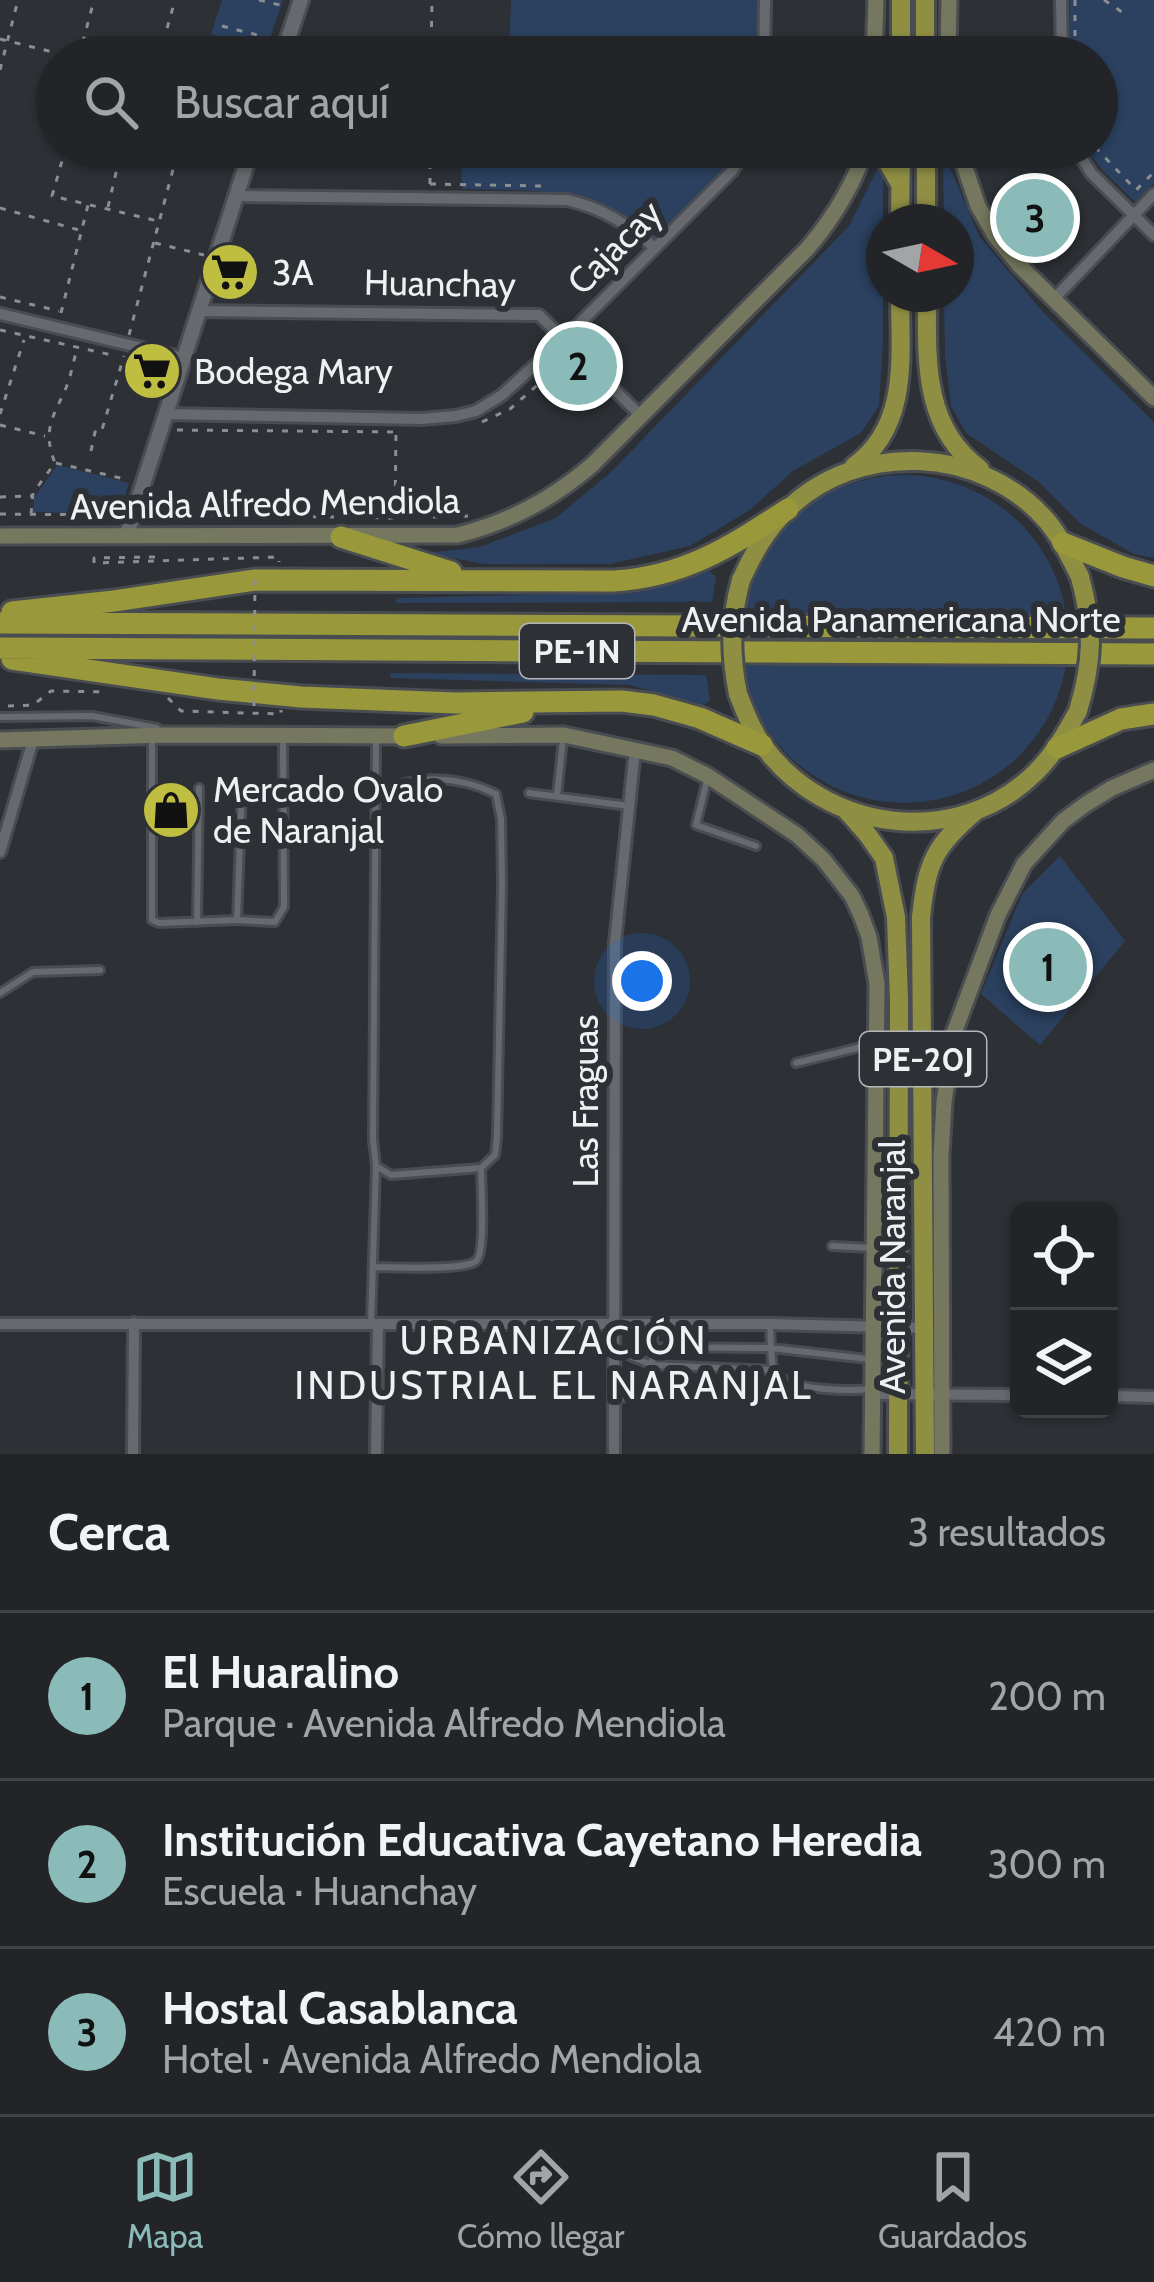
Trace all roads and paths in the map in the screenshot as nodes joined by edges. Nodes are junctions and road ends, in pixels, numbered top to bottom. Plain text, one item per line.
1 (18, 0) edge
2 (94, 0) edge
3 (175, 0) edge
4 (259, 0) edge
5 (301, 0) edge
6 (432, 0) edge
7 (765, 0) edge
8 (876, 0) edge
9 (901, 0) edge
10 (925, 0) edge
11 (949, 0) edge
12 (1061, 0) edge
13 (1075, 0) edge
14 (1104, 0) edge
15 (286, 7) dead end
16 (1125, 14) dead end
17 (222, 26) dead end
18 (83, 36) edge
19 (165, 36) edge
20 (260, 36) edge
21 (289, 36) edge
22 (431, 36) edge
23 (764, 36) edge
24 (875, 36) edge
25 (902, 36) edge
26 (925, 36) edge
27 (948, 36) edge
28 (1062, 36) edge
29 (1075, 36) edge
30 (0, 39) edge
31 (8, 41) junction
32 (36, 48) edge
33 (0, 70) edge
34 (60, 168) edge
35 (117, 168) edge
36 (174, 168) edge
37 (245, 168) edge
38 (430, 168) edge
39 (734, 168) edge
40 (857, 168) edge
41 (890, 168) edge
42 (900, 168) edge
43 (928, 168) edge
44 (965, 168) edge
45 (1088, 168) edge
46 (1115, 168) edge
47 (1154, 172) edge
48 (900, 184) junction
49 (541, 186) dead end
50 (1154, 194) edge
51 (236, 196) junction
52 (900, 204) edge
53 (927, 204) edge
54 (88, 205) junction
55 (0, 208) edge
56 (107, 209) junction
57 (1134, 216) junction
58 (160, 221) junction
59 (82, 230) junction
60 (1154, 235) edge
61 (154, 243) junction
62 (655, 248) junction
63 (206, 255) dead end
64 (0, 297) edge
65 (1054, 299) junction
66 (199, 311) junction
67 (61, 312) junction
68 (900, 312) edge
69 (927, 312) edge
70 (1, 314) edge
71 (29, 321) junction
72 (58, 323) dead end
73 (0, 330) edge
74 (25, 337) junction
75 (564, 339) junction
76 (78, 348) junction
77 (125, 352) junction
78 (184, 358) junction
79 (1154, 398) edge
80 (3, 402) edge
81 (0, 414) edge
82 (166, 414) junction
83 (640, 415) junction
84 (396, 418) junction
85 (0, 425) edge
86 (48, 437) junction
87 (91, 451) dead end
88 (55, 463) junction
89 (847, 472) junction
90 (131, 481) dead end
91 (998, 482) junction
92 (0, 496) edge
93 (33, 496) junction
94 (788, 509) junction
95 (0, 514) edge
96 (31, 514) junction
97 (148, 514) dead end
98 (482, 514) dead end
99 (127, 515) dead end
100 (395, 518) junction
101 (128, 534) junction
102 (341, 537) junction
103 (0, 538) edge
104 (1063, 543) junction
105 (155, 557) dead end
106 (256, 558) dead end
107 (255, 572) dead end
108 (1154, 576) edge
109 (474, 580) junction
110 (0, 618) edge
111 (1154, 628) edge
112 (0, 652) edge
113 (1154, 654) edge
114 (118, 692) dead end
115 (162, 693) dead end
116 (576, 700) junction
117 (254, 706) dead end
118 (0, 712) edge
119 (259, 712) dead end
120 (1154, 713) edge
121 (152, 735) junction
122 (190, 735) junction
123 (283, 736) junction
124 (375, 736) junction
125 (404, 736) junction
126 (564, 736) junction
127 (0, 740) edge
128 (33, 740) junction
129 (762, 745) junction
130 (1057, 748) junction
131 (634, 749) junction
132 (1154, 770) edge
133 (708, 776) junction
134 (199, 788) dead end
135 (242, 788) dead end
136 (529, 793) dead end
137 (377, 794) junction
138 (556, 796) junction
139 (629, 806) junction
140 (977, 810) junction
141 (847, 811) junction
142 (756, 846) dead end
143 (0, 852) edge
144 (237, 920) junction
145 (197, 922) junction
146 (100, 970) dead end
147 (0, 993) edge
148 (876, 1042) junction
149 (796, 1063) dead end
150 (376, 1166) junction
151 (482, 1168) junction
152 (933, 1211) junction
153 (832, 1246) dead end
154 (873, 1248) junction
155 (373, 1267) junction
156 (134, 1323) junction
157 (0, 1324) edge
158 (615, 1324) junction
159 (770, 1324) junction
160 (375, 1325) junction
161 (653, 1325) junction
162 (875, 1326) junction
163 (898, 1327) junction
164 (925, 1328) junction
165 (653, 1347) junction
166 (771, 1348) junction
167 (615, 1350) junction
168 (873, 1360) junction
169 (652, 1364) junction
170 (773, 1370) junction
171 (872, 1392) junction
172 (898, 1394) junction
173 (933, 1394) junction
174 (1010, 1395) edge
175 (1118, 1396) edge
176 (1154, 1397) edge
177 (615, 1400) junction
178 (133, 1454) edge
179 (376, 1454) edge
180 (614, 1454) edge
181 (872, 1454) edge
182 (898, 1454) edge
183 (925, 1454) edge
184 (942, 1454) edge

1 - 31 path
2 - 18 path
3 - 19 path
4 - 15 path
5 - 21 street
6 - 22 path
7 - 23 street
8 - 24 main road
9 - 25 highway
10 - 26 highway
11 - 27 main road
12 - 28 street
13 - 29 path
14 - 16 path
17 - 20 path
30 - 31 path
31 - 32 path
31 - 33 path
34 - 54 path
35 - 56 path
36 - 58 path
37 - 51 street
38 - 49 path
39 - 62 street, Cajacay
40 - 83 main road, Avenida Alfredo Mendiola
41 - 48 highway
42 - 48 highway
43 - 53 highway
44 - 65 main road
45 - 57 street
46 - 47 path
48 - 52 highway
50 - 57 street
51 - 62 street
51 - 66 street
54 - 56 path
54 - 59 path
55 - 59 path
56 - 58 path
57 - 60 street
57 - 65 street
58 - 61 path
59 - 67 path
61 - 63 path
61 - 77 path
62 - 75 street, Cajacay
64 - 67 path
65 - 79 main road
66 - 75 street, Huanchay
66 - 78 street
67 - 72 path
68 - 89 highway, PE-20J
69 - 91 highway, PE-20J
70 - 71 street
71 - 74 path
71 - 77 street
73 - 74 path
74 - 76 path
74 - 80 path
75 - 83 street, Huanchay
75 - 84 street, Cajacay
76 - 77 path
76 - 86 path
77 - 78 street
77 - 87 path
78 - 82 street
80 - 81 path
82 - 84 street, Cajacay
82 - 101 street
83 - 102 main road, Avenida Alfredo Mendiola
84 - 100 path
85 - 86 path
86 - 88 path
88 - 90 path
88 - 93 path
89 - 91 highway, PE-20J
89 - 94 highway, PE-20J
91 - 104 highway, PE-20J
92 - 93 path
93 - 96 path
94 - 109 highway
94 - 129 highway, PE-20J, bridge
95 - 96 path
96 - 99 path
97 - 100 path
98 - 100 path
101 - 102 main road, Avenida Alfredo Mendiola
101 - 103 main road, Avenida Alfredo Mendiola
102 - 109 highway
104 - 108 highway
104 - 130 highway, PE-20J, bridge
105 - 106 path
107 - 117 path, bridge
109 - 110 highway
110 - 111 highway, Avenida Panamericana Norte / PE-1N
112 - 113 highway, Avenida Panamericana Norte / PE-1N
112 - 116 highway
114 - 118 path
115 - 119 path
116 - 125 highway
116 - 129 highway
118 - 122 lane
120 - 130 highway
121 - 122 main road
121 - 128 main road
121 - 145 lane
122 - 123 main road
123 - 124 main road
123 - 144 lane
124 - 125 main road
124 - 137 lane
125 - 126 main road
126 - 131 main road
126 - 138 lane
127 - 128 main road
128 - 143 street
129 - 141 highway, PE-20J
130 - 140 highway, PE-20J
131 - 133 main road
131 - 139 street, Las Fraguas
132 - 152 main road, Avenida Naranjal
133 - 142 lane
133 - 148 main road, Avenida Naranjal
134 - 145 lane
135 - 144 lane
136 - 138 lane
137 - 150 lane
137 - 151 lane
138 - 139 lane
139 - 158 street, Las Fraguas
140 - 141 highway, PE-20J
140 - 152 highway, Avenida Naranjal / PE-20J
141 - 163 highway, Avenida Naranjal / PE-20J
144 - 145 lane
146 - 147 lane
148 - 149 lane
148 - 154 main road, Avenida Naranjal
150 - 151 lane
150 - 155 lane
151 - 155 lane
152 - 164 highway, Avenida Naranjal / PE-20J
152 - 173 main road, Avenida Naranjal
153 - 154 lane
154 - 162 main road, Avenida Naranjal
155 - 160 lane
156 - 157 street
156 - 160 street
156 - 178 street
158 - 160 street
158 - 161 street
158 - 167 street, Las Fraguas
159 - 161 street
159 - 162 street
159 - 166 lane
160 - 179 street
161 - 165 lane
162 - 163 street
162 - 168 main road, Avenida Naranjal
163 - 164 street
163 - 172 highway, Avenida Naranjal / PE-20J
164 - 173 highway, Avenida Naranjal / PE-20J
165 - 166 lane
165 - 169 lane
166 - 168 lane
166 - 170 lane
167 - 169 lane
167 - 177 street, Las Fraguas
168 - 171 main road, Avenida Naranjal
169 - 170 lane
169 - 177 lane
170 - 171 lane
171 - 172 street
171 - 181 main road, Avenida Naranjal
172 - 173 street
172 - 182 highway, Avenida Naranjal / PE-20J
173 - 174 street
173 - 183 highway, Avenida Naranjal / PE-20J
173 - 184 main road, Avenida Naranjal
175 - 176 street
177 - 180 street, Las Fraguas

